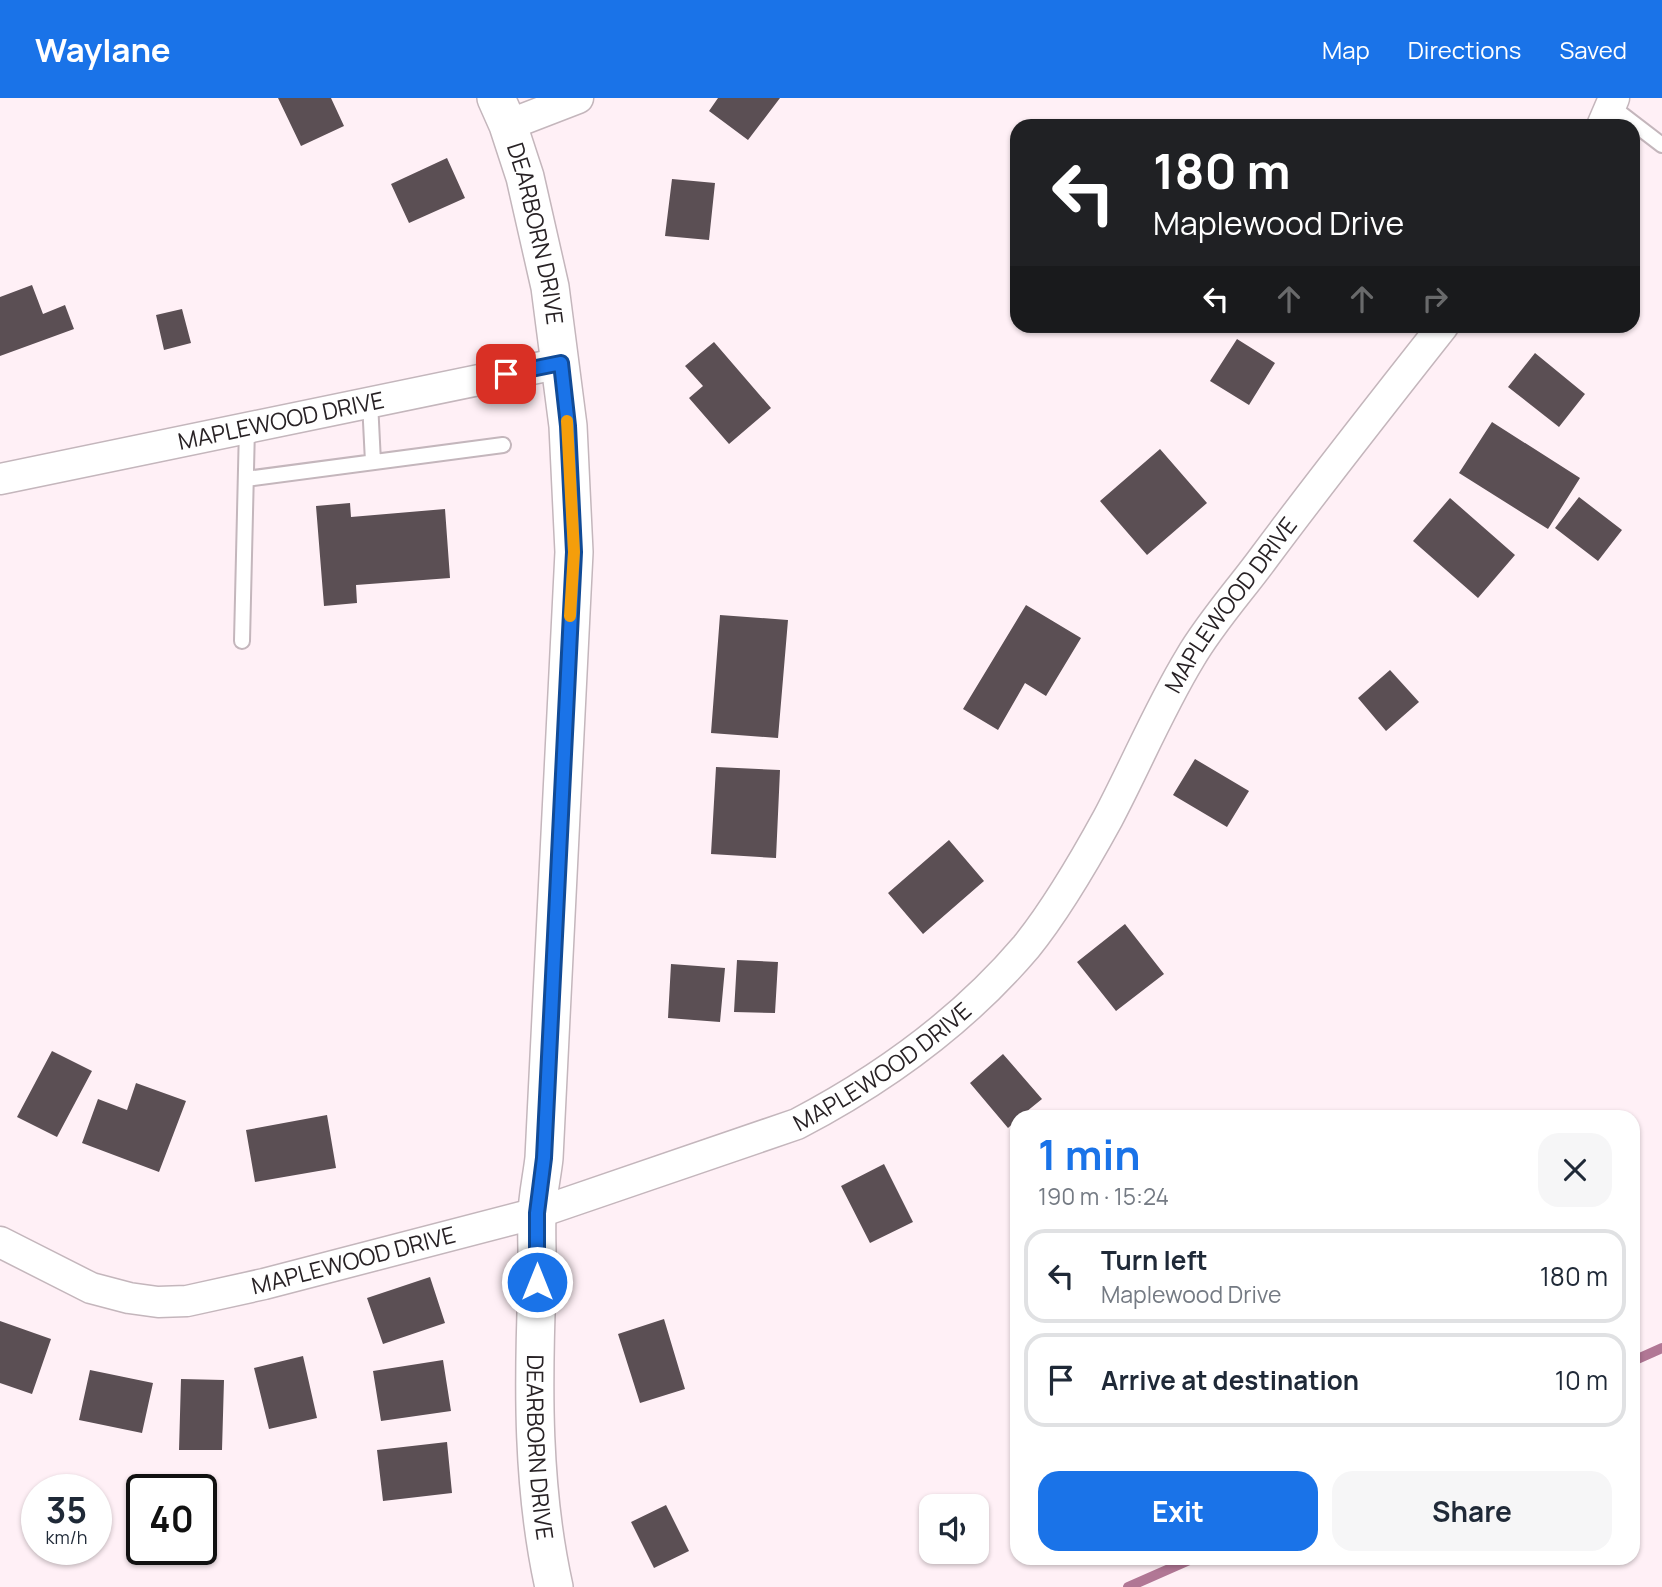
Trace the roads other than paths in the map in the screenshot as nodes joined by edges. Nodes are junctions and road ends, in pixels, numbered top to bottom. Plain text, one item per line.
1 (578, 98) edge
2 (502, 111) edge
3 (1640, 130) edge
4 (1662, 145) edge
5 (1437, 333) edge
6 (561, 363) junction
7 (370, 402) junction
8 (247, 427) junction
9 (503, 445) dead end
10 (373, 462) junction
11 (0, 479) edge
12 (246, 479) junction
13 (242, 640) dead end
14 (537, 1213) junction
15 (0, 1242) edge
16 (554, 1587) edge

1 - 2 street
2 - 6 street, DEARBORN DRIVE
3 - 4 lane
5 - 14 street, MAPLEWOOD DRIVE
6 - 7 street, MAPLEWOOD DRIVE
6 - 14 street, DEARBORN DRIVE
7 - 8 street, MAPLEWOOD DRIVE
7 - 10 lane
8 - 11 street, MAPLEWOOD DRIVE
8 - 12 lane
9 - 10 lane
10 - 12 lane
12 - 13 lane
14 - 15 street, MAPLEWOOD DRIVE
14 - 16 street, DEARBORN DRIVE

